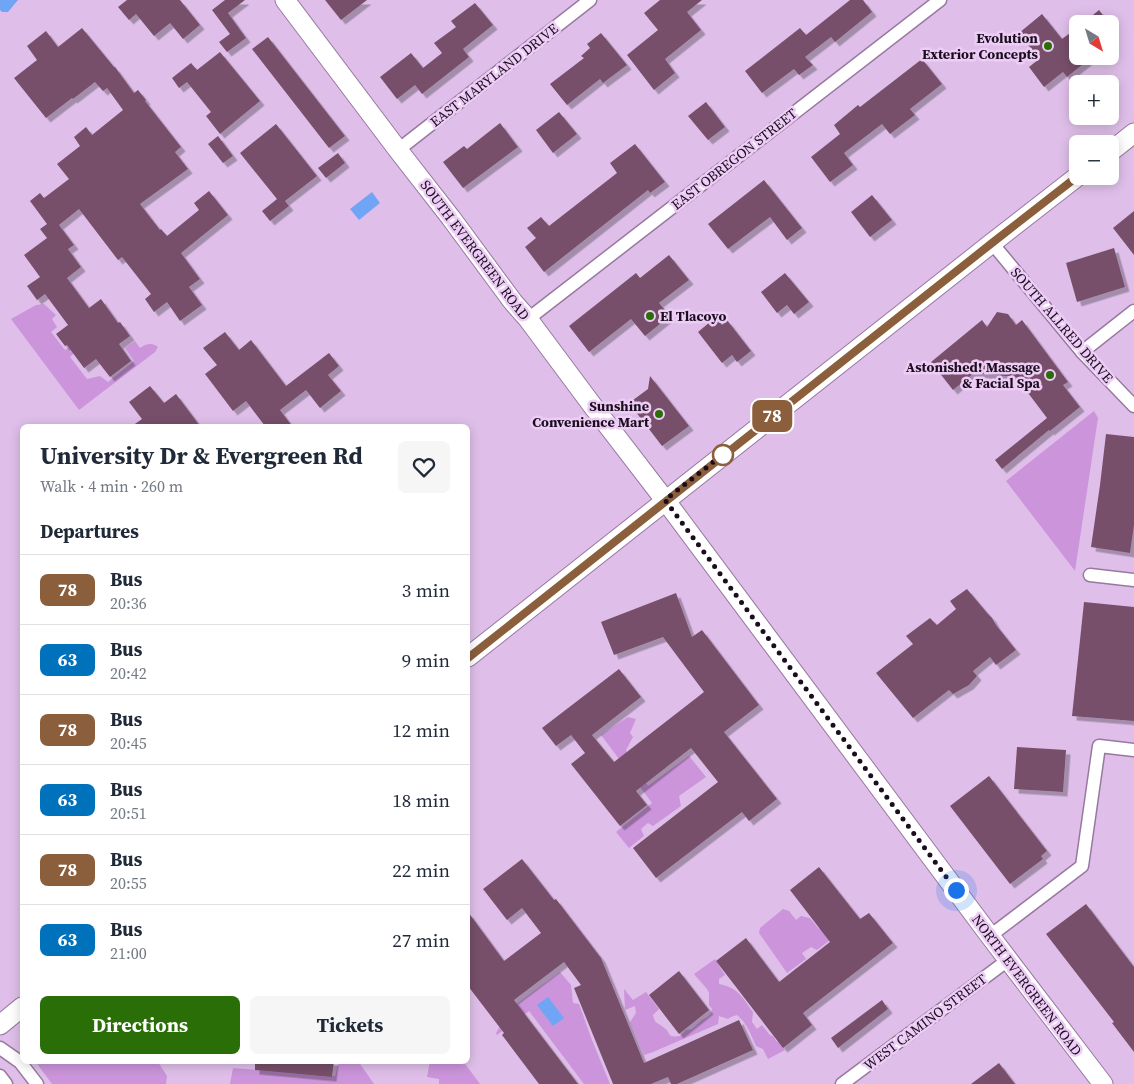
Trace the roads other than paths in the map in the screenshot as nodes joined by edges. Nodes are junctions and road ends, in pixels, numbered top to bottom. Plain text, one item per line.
1 (285, 0) edge
2 (590, 0) edge
3 (940, 0) edge
4 (1134, 133) edge
5 (1119, 145) edge
6 (398, 150) junction
7 (1069, 183) edge
8 (992, 243) junction
9 (1134, 311) edge
10 (528, 319) junction
11 (1082, 352) junction
12 (1134, 406) edge
13 (665, 500) junction
14 (1090, 575) dead end
15 (1134, 580) edge
16 (470, 656) edge
17 (1134, 750) edge
18 (990, 936) junction
19 (1008, 960) junction
20 (20, 1009) edge
21 (0, 1025) edge
22 (0, 1048) edge
23 (20, 1062) edge
24 (22, 1064) edge
25 (0, 1076) edge
26 (6, 1084) edge
27 (37, 1084) edge
28 (842, 1084) edge
29 (1103, 1084) edge

1 - 6 street, SOUTH EVERGREEN ROAD
2 - 6 street, EAST MARYLAND DRIVE
3 - 10 street, EAST OBREGON STREET
4 - 5 street
6 - 10 street, SOUTH EVERGREEN ROAD
7 - 8 street
8 - 11 street, SOUTH ALLRED DRIVE
8 - 13 street
9 - 11 street
10 - 13 street, SOUTH EVERGREEN ROAD
11 - 12 street, SOUTH ALLRED DRIVE
13 - 16 street
13 - 18 street, NORTH EVERGREEN ROAD
14 - 15 street
17 - 18 street
18 - 19 street, NORTH EVERGREEN ROAD
19 - 28 street, WEST CAMINO STREET
19 - 29 street, NORTH EVERGREEN ROAD
20 - 21 street
22 - 23 street
24 - 27 street
25 - 26 street

